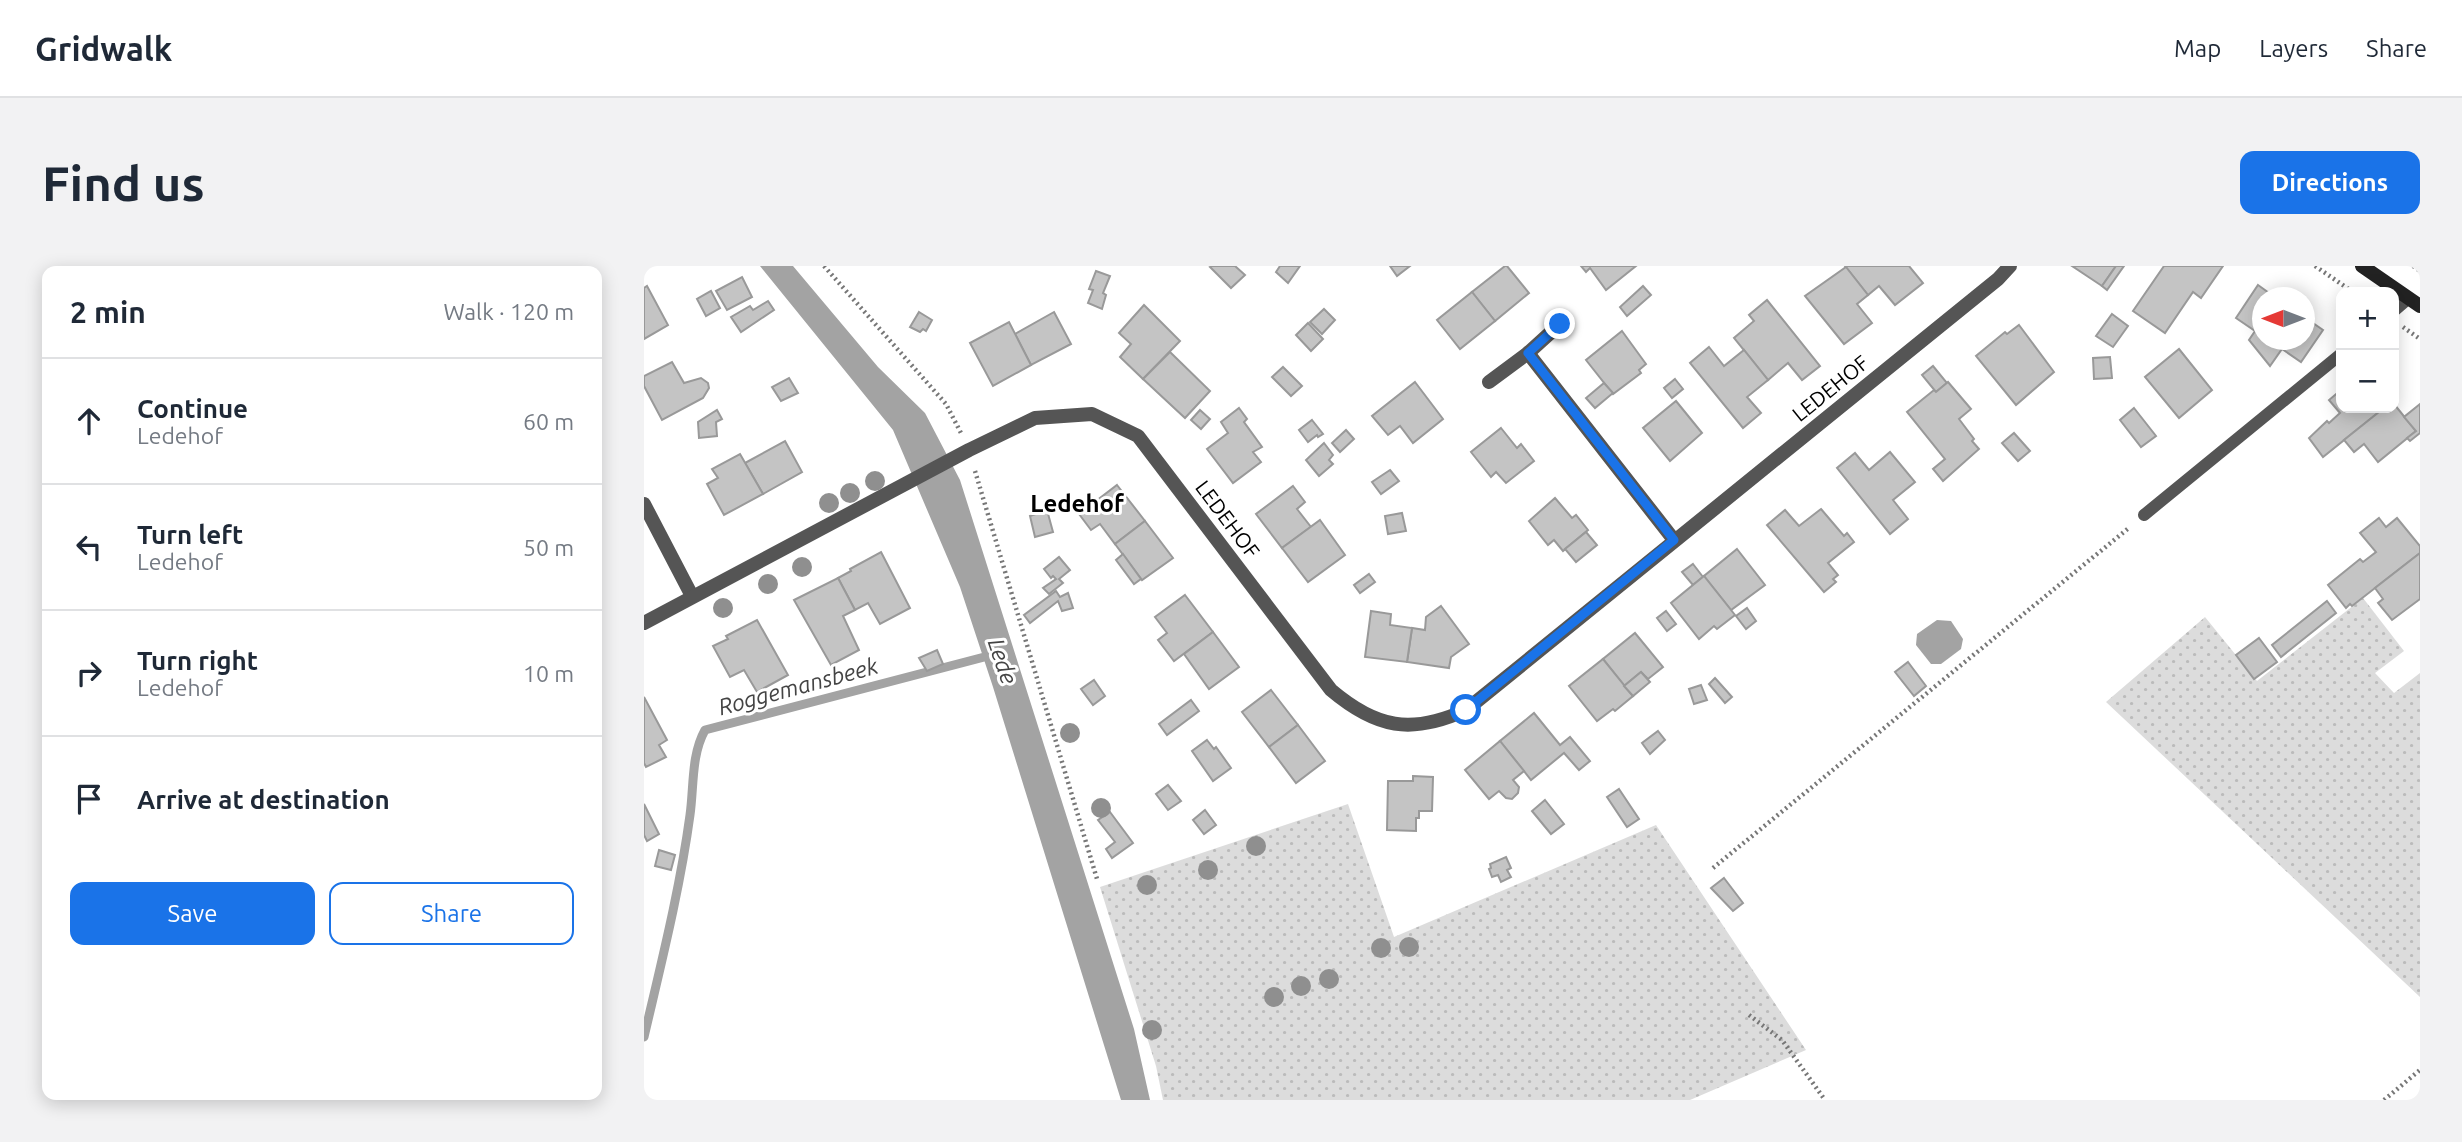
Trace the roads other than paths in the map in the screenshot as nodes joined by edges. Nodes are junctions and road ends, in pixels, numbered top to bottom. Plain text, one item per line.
1 (2010, 266) edge
2 (2362, 266) edge
3 (2414, 302) edge
4 (1560, 324) dead end
5 (1528, 353) junction
6 (2336, 358) edge
7 (1489, 382) dead end
8 (644, 504) edge
9 (2144, 515) road end
10 (1674, 540) junction
11 (692, 597) junction
12 (644, 623) edge

1 - 10 street, LEDEHOF
2 - 3 main road
4 - 5 street
5 - 7 street
5 - 10 street
6 - 9 lane
8 - 11 street
10 - 11 street, LEDEHOF
11 - 12 street, LEDEHOF

